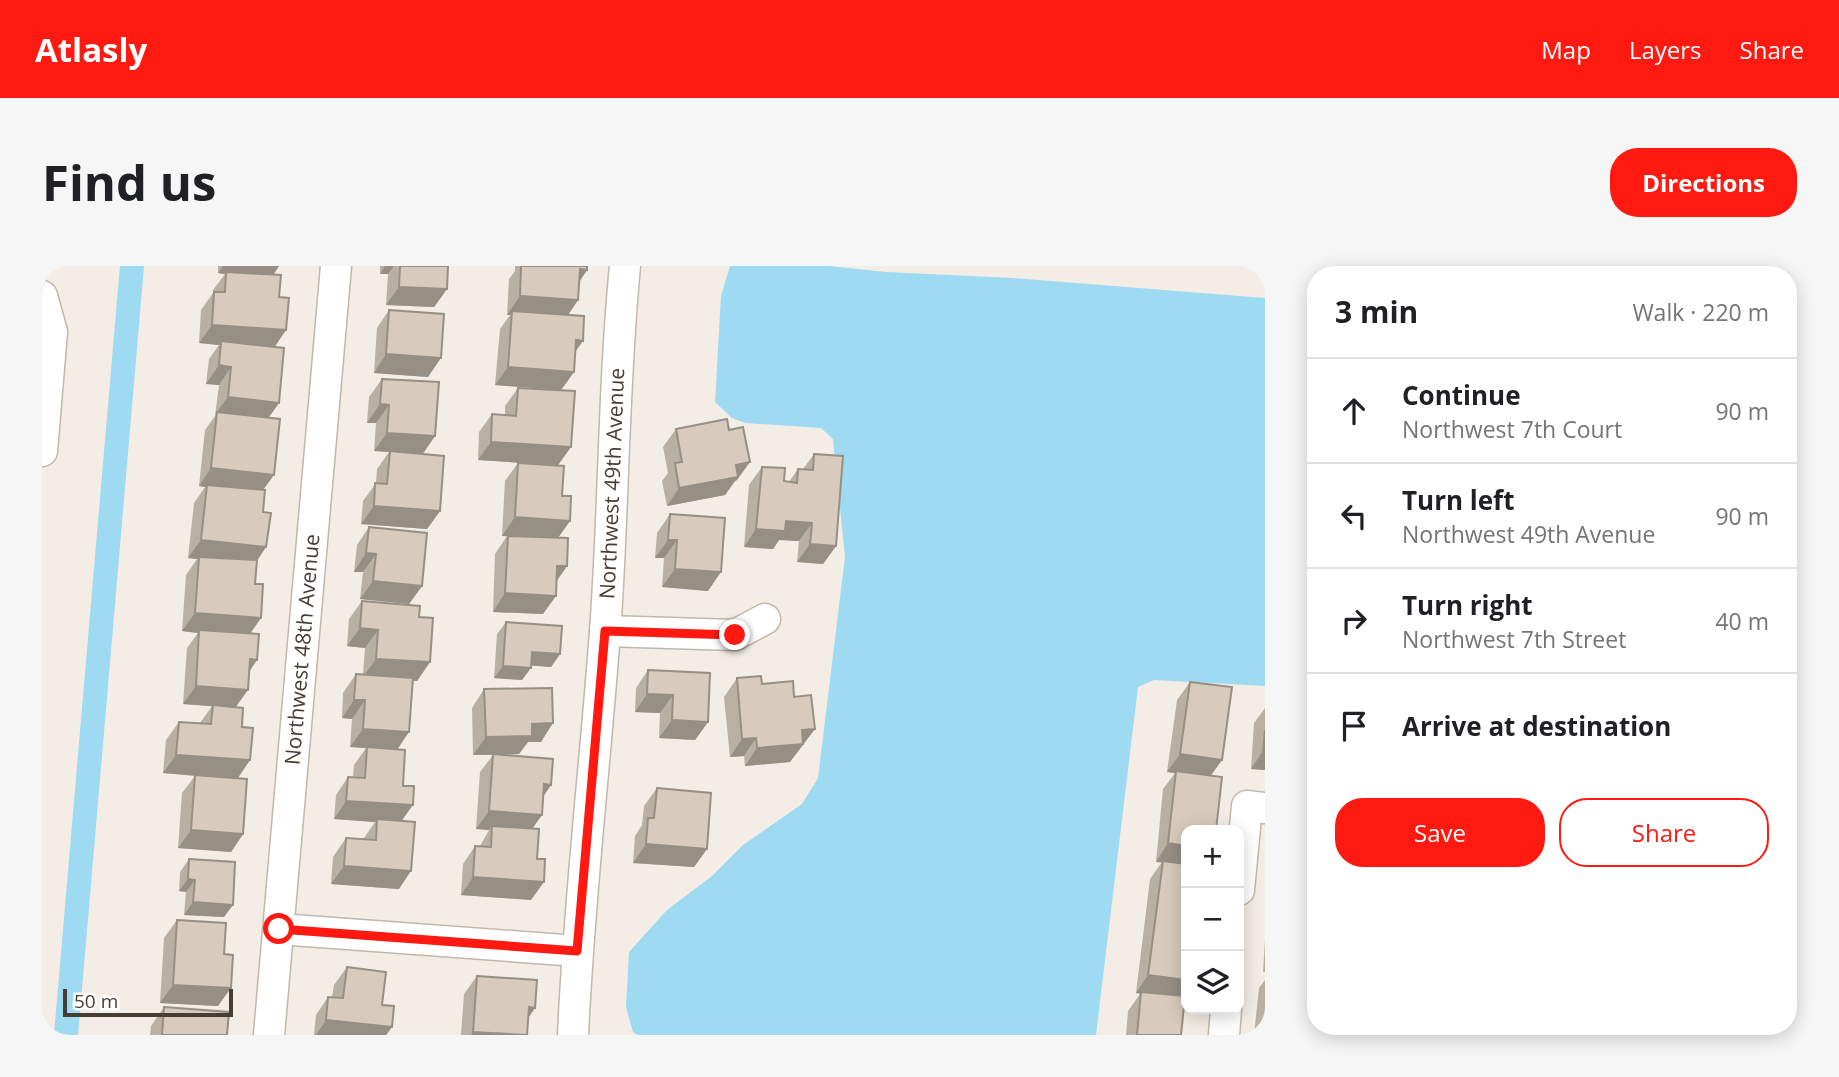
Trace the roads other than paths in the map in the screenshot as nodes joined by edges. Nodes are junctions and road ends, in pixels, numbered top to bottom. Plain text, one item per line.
1 (336, 266) edge
2 (625, 266) edge
3 (43, 297) edge
4 (42, 451) edge
5 (765, 619) dead end
6 (605, 631) junction
7 (1265, 808) edge
8 (1239, 888) edge
9 (279, 929) junction
10 (577, 951) junction
11 (1226, 1014) edge
12 (269, 1035) edge
13 (573, 1035) edge
14 (1224, 1035) edge

1 - 9 street, Northwest 48th Avenue
2 - 6 street, Northwest 49th Avenue
3 - 4 street
5 - 6 street
6 - 10 street, Northwest 49th Avenue
7 - 8 street
9 - 10 street
9 - 12 street, Northwest 48th Avenue
10 - 13 street, Northwest 49th Avenue
11 - 14 street

